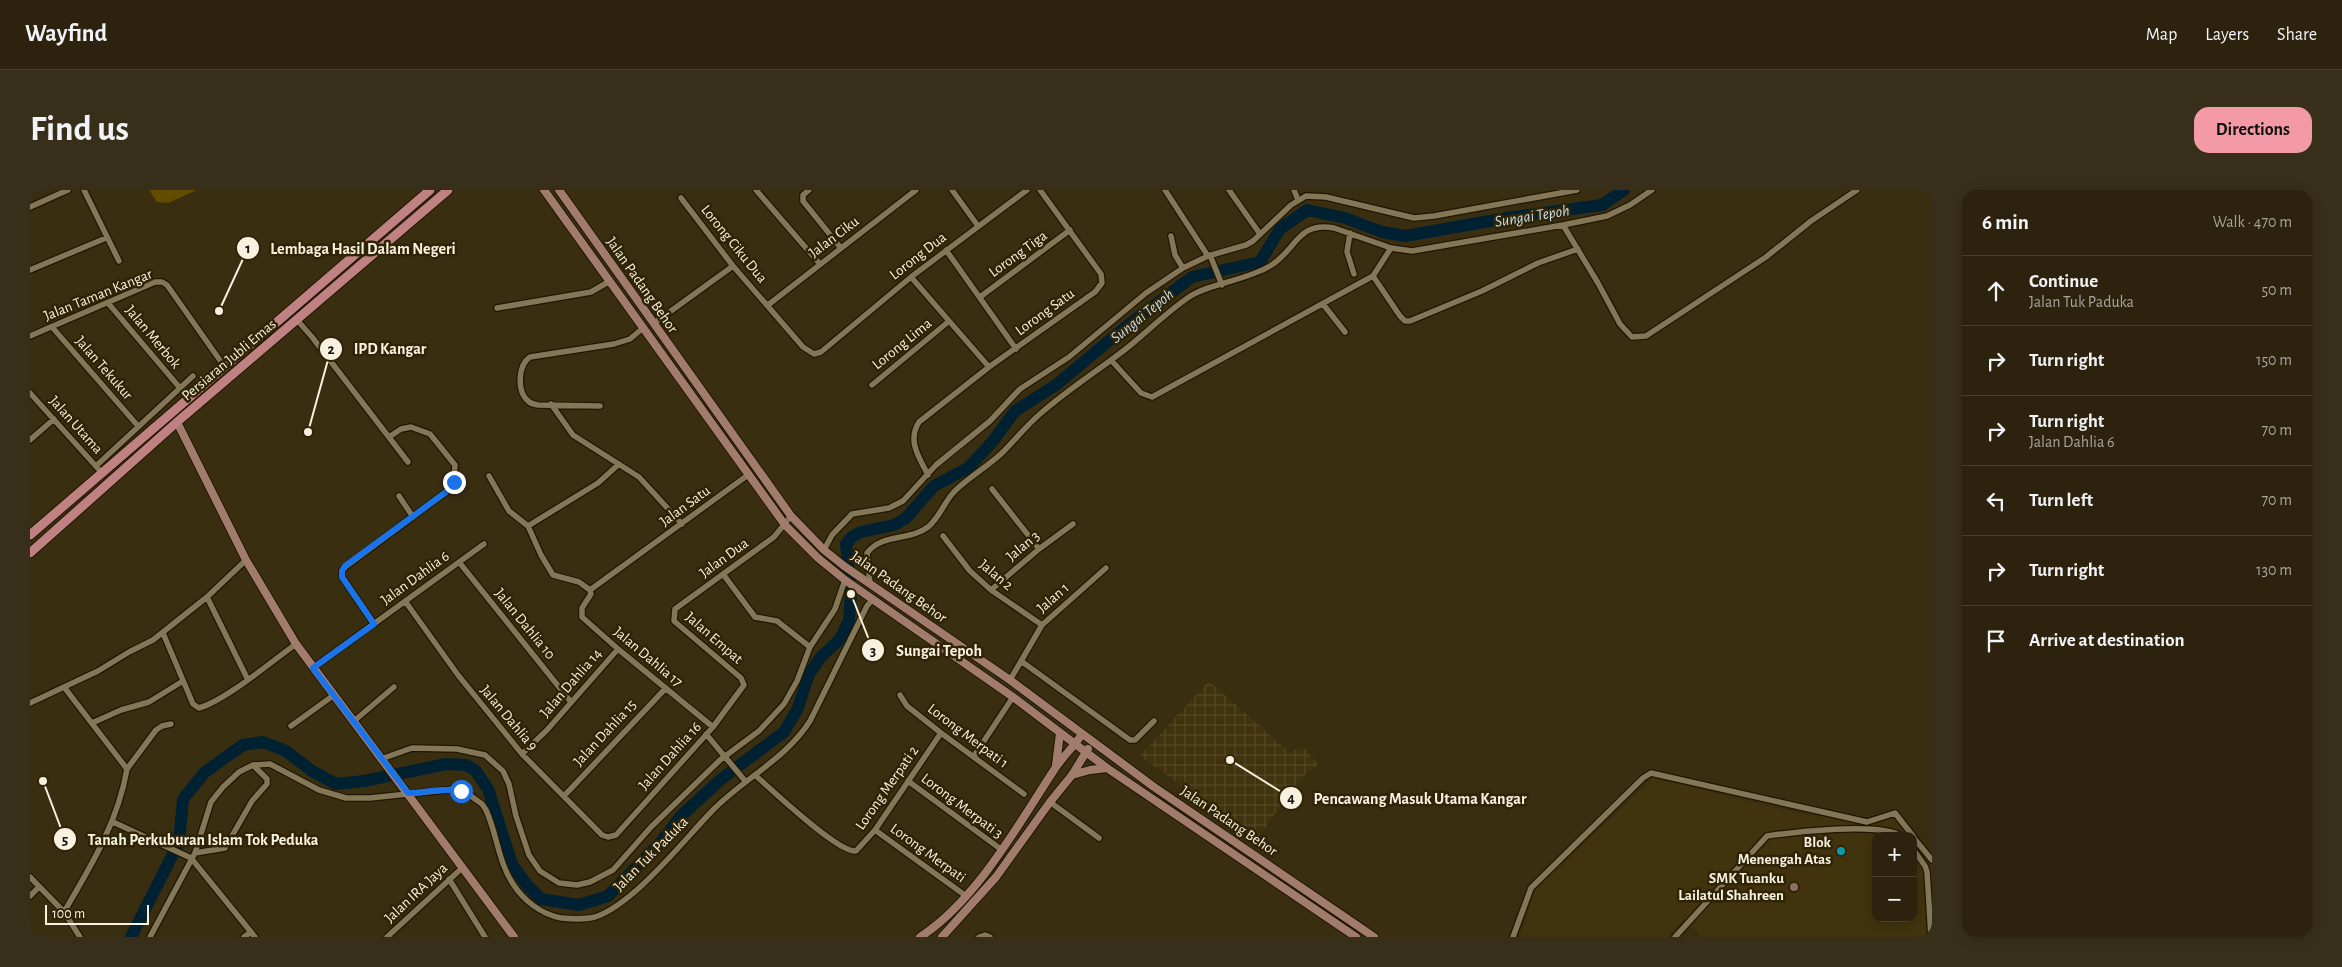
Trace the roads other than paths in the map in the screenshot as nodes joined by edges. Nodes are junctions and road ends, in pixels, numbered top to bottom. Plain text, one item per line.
1 (68, 190) edge
2 (84, 190) edge
3 (430, 190) edge
4 (448, 190) edge
5 (544, 190) edge
6 (559, 190) edge
7 (756, 190) edge
8 (809, 190) edge
9 (916, 190) edge
10 (952, 190) edge
11 (1027, 190) edge
12 (1040, 190) edge
13 (1164, 190) edge
14 (1230, 190) edge
15 (1294, 190) edge
16 (1577, 190) edge
17 (1857, 190) edge
18 (1649, 191) edge
19 (681, 198) dead end
20 (1298, 200) junction
21 (30, 207) edge
22 (978, 226) junction
23 (1564, 226) junction
24 (1070, 230) junction
25 (1350, 233) junction
26 (1260, 234) junction
27 (1171, 236) dead end
28 (106, 238) junction
29 (840, 247) junction
30 (1391, 248) junction
31 (1578, 249) junction
32 (946, 250) junction
33 (1210, 257) junction
34 (119, 260) dead end
35 (819, 263) junction
36 (733, 266) junction
37 (1183, 268) junction
38 (30, 270) edge
39 (1354, 274) dead end
40 (1373, 276) junction
41 (911, 277) junction
42 (610, 281) junction
43 (320, 284) junction
44 (1222, 285) junction
45 (329, 293) junction
46 (980, 297) junction
47 (108, 303) junction
48 (1324, 304) junction
49 (768, 305) junction
50 (497, 308) dead end
51 (297, 320) junction
52 (948, 322) junction
53 (653, 324) junction
54 (52, 327) junction
55 (643, 328) junction
56 (1345, 332) dead end
57 (30, 336) edge
58 (827, 346) joint
59 (1016, 349) junction
60 (1111, 360) junction
61 (224, 366) junction
62 (989, 367) junction
63 (193, 376) dead end
64 (872, 385) dead end
65 (180, 388) junction
66 (30, 393) edge
67 (551, 404) junction
68 (600, 406) dead end
69 (54, 419) junction
70 (177, 422) junction
71 (138, 426) junction
72 (389, 437) junction
73 (30, 440) edge
74 (408, 462) dead end
75 (619, 464) junction
76 (96, 466) junction
77 (102, 473) junction
78 (748, 475) junction
79 (928, 475) junction
80 (489, 476) dead end
81 (992, 489) dead end
82 (399, 496) dead end
83 (791, 516) junction
84 (413, 517) junction
85 (682, 524) junction
86 (1073, 524) dead end
87 (785, 525) junction
88 (528, 526) junction
89 (30, 535) edge
90 (943, 536) dead end
91 (484, 544) dead end
92 (1039, 548) junction
93 (824, 550) junction
94 (30, 553) edge
95 (246, 560) junction
96 (459, 562) junction
97 (1106, 568) dead end
98 (722, 574) junction
99 (845, 580) junction
100 (867, 582) junction
101 (590, 590) junction
102 (991, 590) junction
103 (207, 597) junction
104 (871, 597) junction
105 (405, 602) junction
106 (675, 609) joint
107 (374, 624) junction
108 (1042, 625) junction
109 (163, 632) junction
110 (296, 644) junction
111 (810, 647) junction
112 (618, 649) junction
113 (1021, 661) junction
114 (313, 668) junction
115 (248, 680) junction
116 (1010, 680) junction
117 (183, 681) junction
118 (744, 685) joint
119 (64, 687) junction
120 (394, 687) dead end
121 (665, 689) junction
122 (334, 695) junction
123 (900, 695) dead end
124 (1013, 698) junction
125 (30, 702) edge
126 (571, 702) junction
127 (354, 720) junction
128 (1154, 721) dead end
129 (92, 723) junction
130 (171, 724) dead end
131 (291, 726) dead end
132 (713, 728) junction
133 (941, 733) junction
134 (1060, 733) junction
135 (706, 734) junction
136 (1082, 734) junction
137 (1093, 741) junction
138 (1075, 744) junction
139 (1086, 752) junction
140 (522, 754) junction
141 (724, 756) junction
142 (974, 756) junction
143 (381, 759) junction
144 (253, 765) junction
145 (1056, 767) junction
146 (1107, 768) junction
147 (127, 769) junction
148 (756, 775) junction
149 (1072, 775) junction
150 (908, 781) junction
151 (746, 782) junction
152 (405, 791) junction
153 (1024, 794) dead end
154 (564, 796) junction
155 (1050, 802) junction
156 (113, 822) junction
157 (875, 830) junction
158 (1895, 832) edge
159 (1910, 832) edge
160 (608, 837) joint
161 (1099, 838) dead end
162 (1917, 841) edge
163 (1002, 850) junction
164 (191, 855) junction
165 (1917, 855) edge
166 (1932, 860) edge
167 (462, 868) junction
168 (30, 877) edge
169 (449, 879) junction
170 (39, 887) junction
171 (30, 896) edge
172 (966, 896) junction
173 (64, 912) junction
174 (253, 934) edge
175 (945, 936) edge
176 (80, 937) edge
177 (150, 937) edge
178 (244, 937) edge
179 (387, 937) edge
180 (485, 937) edge
181 (514, 937) edge
182 (920, 937) edge
183 (979, 937) edge
184 (990, 937) edge
185 (1356, 937) edge
186 (1374, 937) edge
187 (1513, 937) edge
188 (1674, 937) edge
189 (1931, 937) edge

1 - 21 street
2 - 28 street
3 - 43 main road, Persiaran Jubli Emas
4 - 45 main road, Persiaran Jubli Emas
5 - 42 main road, Jalan Padang Behor
6 - 53 main road, Jalan Padang Behor
7 - 35 street
8 - 29 street
9 - 29 street, Jalan Ciku
10 - 22 street
11 - 22 street, Lorong Dua
12 - 24 street, Lorong Satu
13 - 33 street
14 - 26 street
15 - 20 street
16 - 20 street
17 - 31 street
18 - 23 street
19 - 36 street, Lorong Ciku Dua
20 - 26 street
22 - 32 street, Lorong Dua
23 - 30 street
23 - 31 street
24 - 46 street, Lorong Tiga
24 - 59 street, Lorong Satu
25 - 30 street
25 - 39 street
25 - 44 street
26 - 33 street
27 - 37 street
28 - 34 street
28 - 38 street
29 - 35 street, Jalan Ciku
30 - 40 street
31 - 40 street
32 - 41 street, Lorong Dua
32 - 46 street
33 - 37 street
33 - 44 street
35 - 49 street, Jalan Ciku
36 - 49 street, Lorong Ciku Dua
36 - 53 street
37 - 79 street
40 - 48 street
41 - 52 street
41 - 58 street, Lorong Dua
42 - 50 street
42 - 55 main road, Jalan Padang Behor
43 - 45 main road
43 - 61 main road, Persiaran Jubli Emas
44 - 60 street
45 - 51 main road, Persiaran Jubli Emas
46 - 59 street
47 - 54 street, Jalan Taman Kangar
47 - 61 street, Jalan Taman Kangar
47 - 65 street, Jalan Merbok
48 - 56 street
48 - 60 street
49 - 58 street, Lorong Ciku Dua
51 - 70 main road, Persiaran Jubli Emas
51 - 72 street
52 - 62 street
52 - 64 street, Lorong Lima
53 - 83 main road, Jalan Padang Behor
54 - 57 street, Jalan Taman Kangar
54 - 71 street, Jalan Tekukur
55 - 67 street
55 - 78 main road, Jalan Padang Behor
59 - 62 street, Lorong Satu
60 - 100 street
61 - 77 main road, Persiaran Jubli Emas
62 - 79 street, Lorong Satu
63 - 65 street
65 - 71 street
66 - 69 street, Jalan Utama
67 - 68 street
67 - 75 street
69 - 73 street
69 - 76 street, Jalan Utama
70 - 94 main road, Persiaran Jubli Emas
70 - 95 main road
71 - 76 street
72 - 74 street
72 - 84 street
75 - 85 street
75 - 88 street
76 - 77 street, Jalan Utama
77 - 89 main road, Persiaran Jubli Emas
78 - 85 street, Jalan Satu
78 - 87 main road, Jalan Padang Behor
79 - 93 street
80 - 88 street
81 - 92 street
82 - 84 street
83 - 87 street, Jalan Dua
83 - 93 main road, Jalan Padang Behor
84 - 107 street
85 - 101 street, Jalan Satu
86 - 92 street, Jalan 3
87 - 98 street, Jalan Dua
87 - 99 main road, Jalan Padang Behor
88 - 101 street
90 - 102 street, Jalan 2
91 - 96 street, Jalan Dahlia 6
92 - 102 street, Jalan 3
93 - 100 main road, Jalan Padang Behor
95 - 103 street
95 - 110 main road
96 - 105 street, Jalan Dahlia 6
96 - 126 street, Jalan Dahlia 10
97 - 108 street, Jalan 1
98 - 106 street, Jalan Dua
98 - 111 street
99 - 104 main road, Jalan Padang Behor
99 - 111 street
100 - 116 main road, Jalan Padang Behor
101 - 112 street, Jalan Dahlia 17
102 - 108 street, Jalan 2
103 - 109 street
103 - 115 street
104 - 124 main road, Jalan Padang Behor
104 - 148 street, Jalan Tuk Paduka
105 - 107 street, Jalan Dahlia 6
105 - 140 street, Jalan Dahlia 9
106 - 118 street, Jalan Empat
107 - 114 street, Jalan Dahlia 6
108 - 113 street, Jalan 1
109 - 117 street
109 - 119 street
110 - 114 main road
110 - 115 street
111 - 141 street
112 - 121 street, Jalan Dahlia 17
112 - 126 street, Jalan Dahlia 14
113 - 116 street, Jalan 1
113 - 128 street
114 - 122 main road
115 - 117 street
116 - 136 main road, Jalan Padang Behor
117 - 129 street
118 - 132 street, Jalan Dahlia 16
119 - 125 street
119 - 129 street
120 - 127 street
121 - 132 street, Jalan Dahlia 17
121 - 154 street, Jalan Dahlia 15
122 - 127 main road
122 - 131 street
123 - 133 street, Lorong Merpati 1
124 - 134 main road, Jalan Padang Behor
124 - 142 street
126 - 140 street, Jalan Dahlia 14
127 - 143 main road
129 - 147 street
130 - 147 street
132 - 135 street, Jalan Dahlia 16
133 - 142 street, Lorong Merpati 1
133 - 150 street, Lorong Merpati 2
134 - 138 main road, Jalan Padang Behor
134 - 145 main road
135 - 141 street
135 - 160 street, Jalan Dahlia 16
136 - 137 main road, Jalan Padang Behor
136 - 138 main road
137 - 139 main road
137 - 186 main road, Jalan Padang Behor
138 - 139 main road, Jalan Padang Behor
138 - 145 main road
139 - 146 main road, Jalan Padang Behor
139 - 149 main road
140 - 154 street, Jalan Dahlia 9
141 - 143 street
141 - 151 street
142 - 153 street, Lorong Merpati 1
143 - 152 main road
144 - 152 street, Jalan Tuk Paduka
144 - 164 street
144 - 164 street
145 - 163 main road
146 - 149 main road
146 - 185 main road, Jalan Padang Behor
147 - 156 street
148 - 151 street, Jalan Tuk Paduka
148 - 157 street, Lorong Merpati 2
149 - 155 main road
150 - 157 street, Lorong Merpati 2
150 - 163 street, Lorong Merpati 3
151 - 152 street, Jalan Tuk Paduka
152 - 167 main road
154 - 160 street, Jalan Dahlia 9
155 - 161 street
155 - 175 main road
156 - 164 street
156 - 173 street
157 - 172 street, Lorong Merpati
158 - 188 street
159 - 187 street
162 - 166 street
163 - 172 main road
164 - 174 street
164 - 177 street
165 - 189 street
167 - 169 street, Jalan IRA Jaya
167 - 181 main road
168 - 170 street
169 - 179 street, Jalan IRA Jaya
169 - 180 street
170 - 171 street
170 - 173 street
172 - 182 main road
173 - 176 street
174 - 178 street
183 - 184 street

